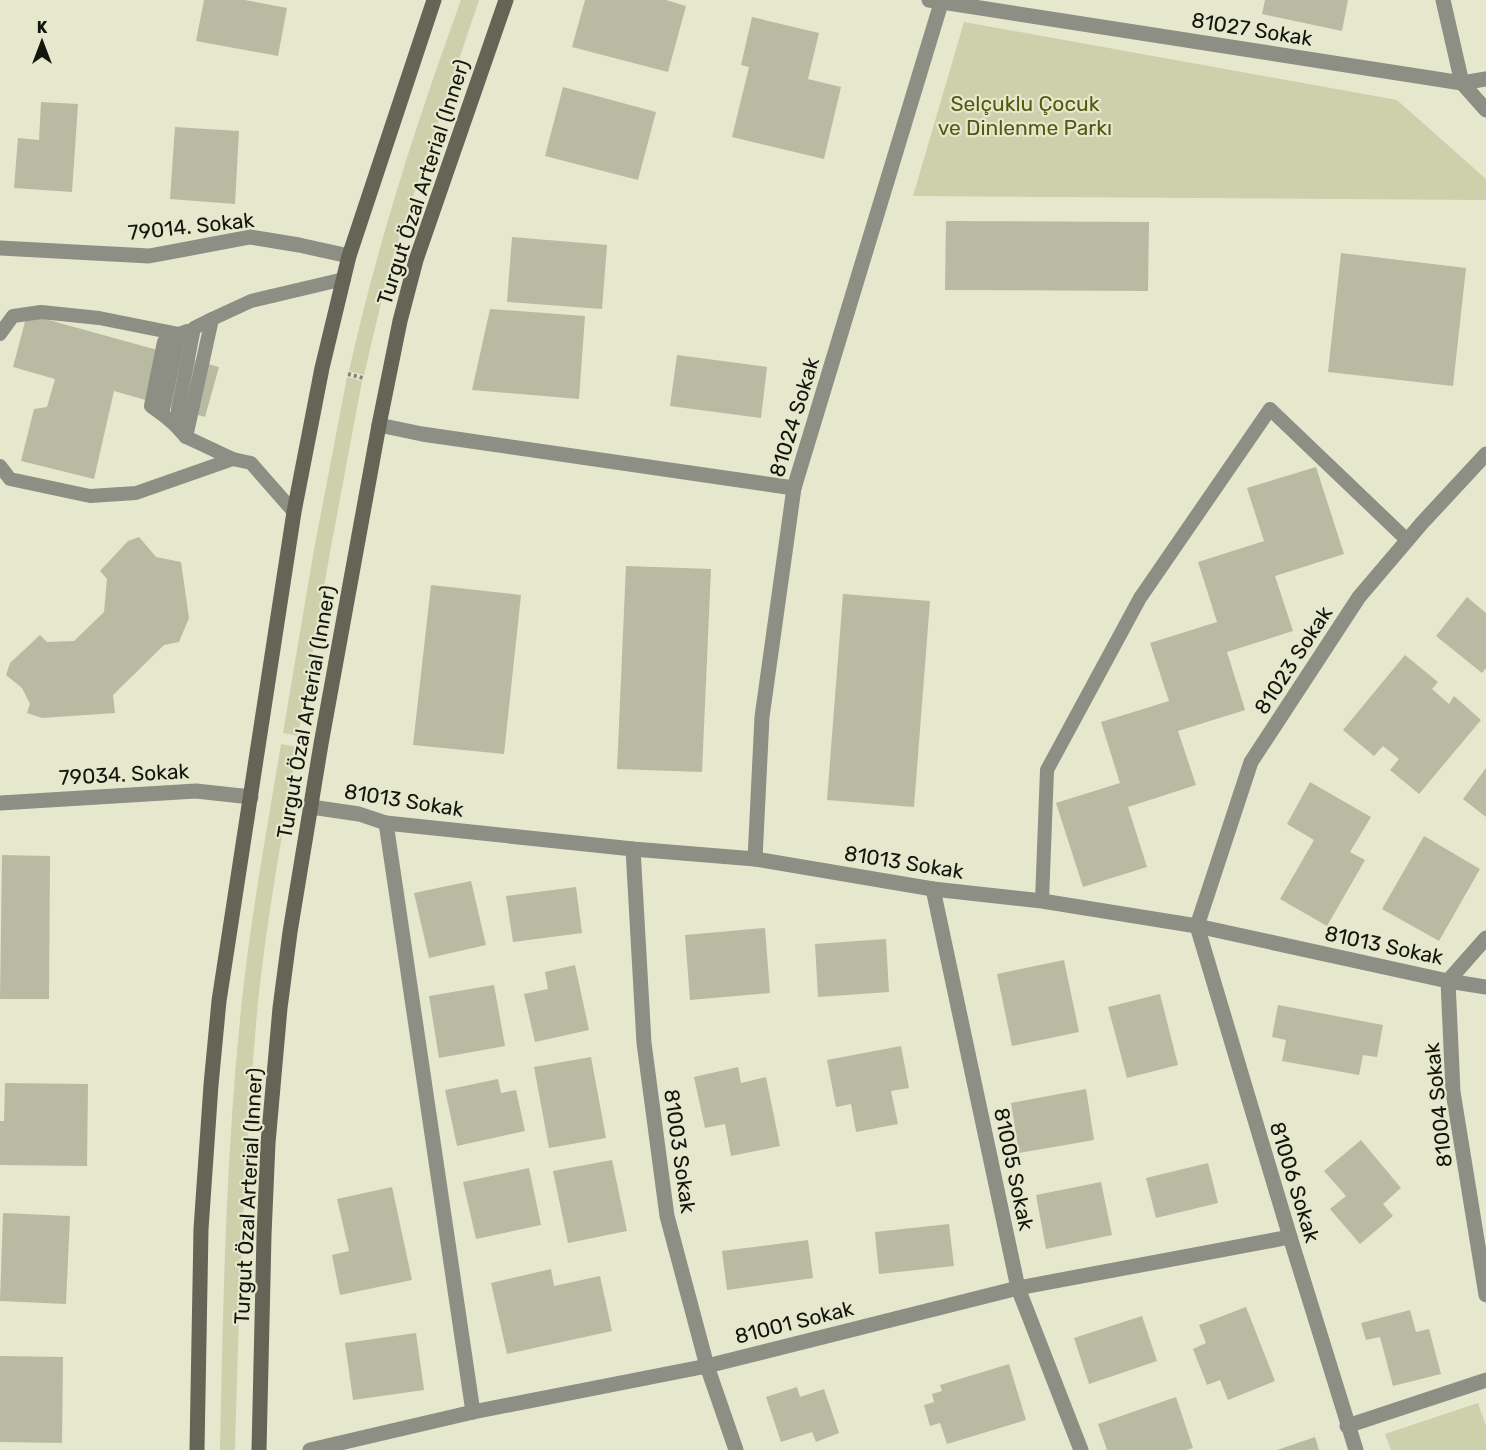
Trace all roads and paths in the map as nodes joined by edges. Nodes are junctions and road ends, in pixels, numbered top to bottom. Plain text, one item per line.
1 (434, 0) edge
2 (506, 0) edge
3 (1443, 0) edge
4 (938, 1) edge
5 (1486, 79) edge
6 (1462, 83) junction
7 (1486, 110) edge
8 (0, 248) edge
9 (350, 256) junction
10 (344, 279) junction
11 (212, 319) junction
12 (194, 328) junction
13 (0, 334) edge
14 (179, 334) junction
15 (348, 374) dead end
16 (363, 378) dead end
17 (175, 425) junction
18 (379, 425) junction
19 (186, 437) junction
20 (1486, 454) edge
21 (233, 459) junction
22 (0, 466) edge
23 (794, 489) junction
24 (294, 512) junction
25 (1407, 540) junction
26 (250, 797) junction
27 (0, 802) edge
28 (311, 807) junction
29 (386, 823) junction
30 (633, 849) junction
31 (755, 859) junction
32 (933, 889) junction
33 (1042, 901) junction
34 (1197, 926) junction
35 (1486, 938) edge
36 (1448, 981) junction
37 (1486, 987) edge
38 (1290, 1237) junction
39 (1018, 1288) junction
40 (1486, 1295) edge
41 (707, 1366) junction
42 (1486, 1380) edge
43 (473, 1412) junction
44 (1347, 1426) junction
45 (197, 1450) edge
46 (259, 1450) edge
47 (310, 1450) edge
48 (736, 1450) edge
49 (1081, 1450) edge
50 (1356, 1450) edge

1 - 9 main road, Turgut Özal Arterial (Inner)
2 - 18 main road, Turgut Özal Arterial (Inner)
3 - 6 street
4 - 6 street, 81027 Sokak
4 - 23 street, 81024 Sokak
5 - 6 street, 81027 Sokak
6 - 7 street
8 - 9 street, 79014. Sokak
9 - 10 main road, Turgut Özal Arterial (Inner)
10 - 11 lane
10 - 24 main road, Turgut Özal Arterial (Inner)
11 - 12 lane
11 - 19 lane
12 - 14 lane
12 - 17 lane
13 - 14 lane
14 - 17 lane
15 - 16 path
17 - 19 lane
18 - 23 street
18 - 28 main road, Turgut Özal Arterial (Inner)
19 - 21 lane
20 - 25 street, 81023 Sokak
21 - 22 lane
21 - 24 lane
23 - 31 street, 81024 Sokak
24 - 26 main road, Turgut Özal Arterial (Inner)
25 - 33 lane
25 - 34 street, 81023 Sokak
26 - 27 street, 79034. Sokak
26 - 45 main road, Turgut Özal Arterial (Inner)
28 - 29 street, 81013 Sokak
28 - 46 main road, Turgut Özal Arterial (Inner)
29 - 30 street, 81013 Sokak
29 - 43 street
30 - 31 street, 81013 Sokak
30 - 41 street, 81003 Sokak
31 - 32 street, 81013 Sokak
32 - 33 street, 81013 Sokak
32 - 39 street, 81005 Sokak
33 - 34 street, 81013 Sokak
34 - 36 street, 81013 Sokak
34 - 38 street, 81006 Sokak
35 - 36 street
36 - 37 street, 81013 Sokak
36 - 40 street, 81004 Sokak
38 - 39 street, 81001 Sokak
38 - 44 street, 81006 Sokak
39 - 41 street, 81001 Sokak
39 - 49 street, 81005 Sokak
41 - 43 street, 81001 Sokak
41 - 48 street, 81003 Sokak
42 - 44 street
43 - 47 street, 81001 Sokak
44 - 50 street, 81006 Sokak

